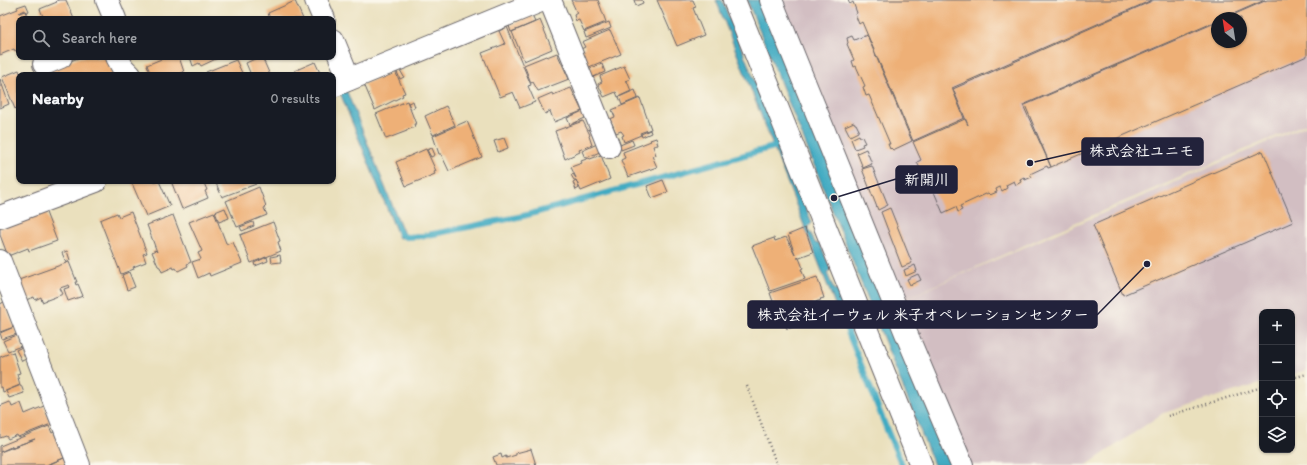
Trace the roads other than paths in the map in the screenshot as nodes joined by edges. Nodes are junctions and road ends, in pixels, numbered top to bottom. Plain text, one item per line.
1 (107, 0) edge
2 (316, 0) edge
3 (543, 0) edge
4 (550, 0) edge
5 (734, 0) edge
6 (771, 0) edge
7 (113, 16) edge
8 (323, 16) edge
9 (336, 56) edge
10 (119, 60) edge
11 (132, 60) edge
12 (127, 72) edge
13 (138, 72) edge
14 (341, 82) edge
15 (609, 147) dead end
16 (78, 184) edge
17 (61, 187) edge
18 (0, 217) edge
19 (0, 261) edge
20 (79, 465) edge
21 (921, 465) edge
22 (962, 465) edge

1 - 7 street
2 - 8 street
3 - 14 street
4 - 15 street
5 - 21 street
6 - 22 street
9 - 14 street
10 - 12 street
11 - 13 street
16 - 17 street
17 - 18 street
19 - 20 street

